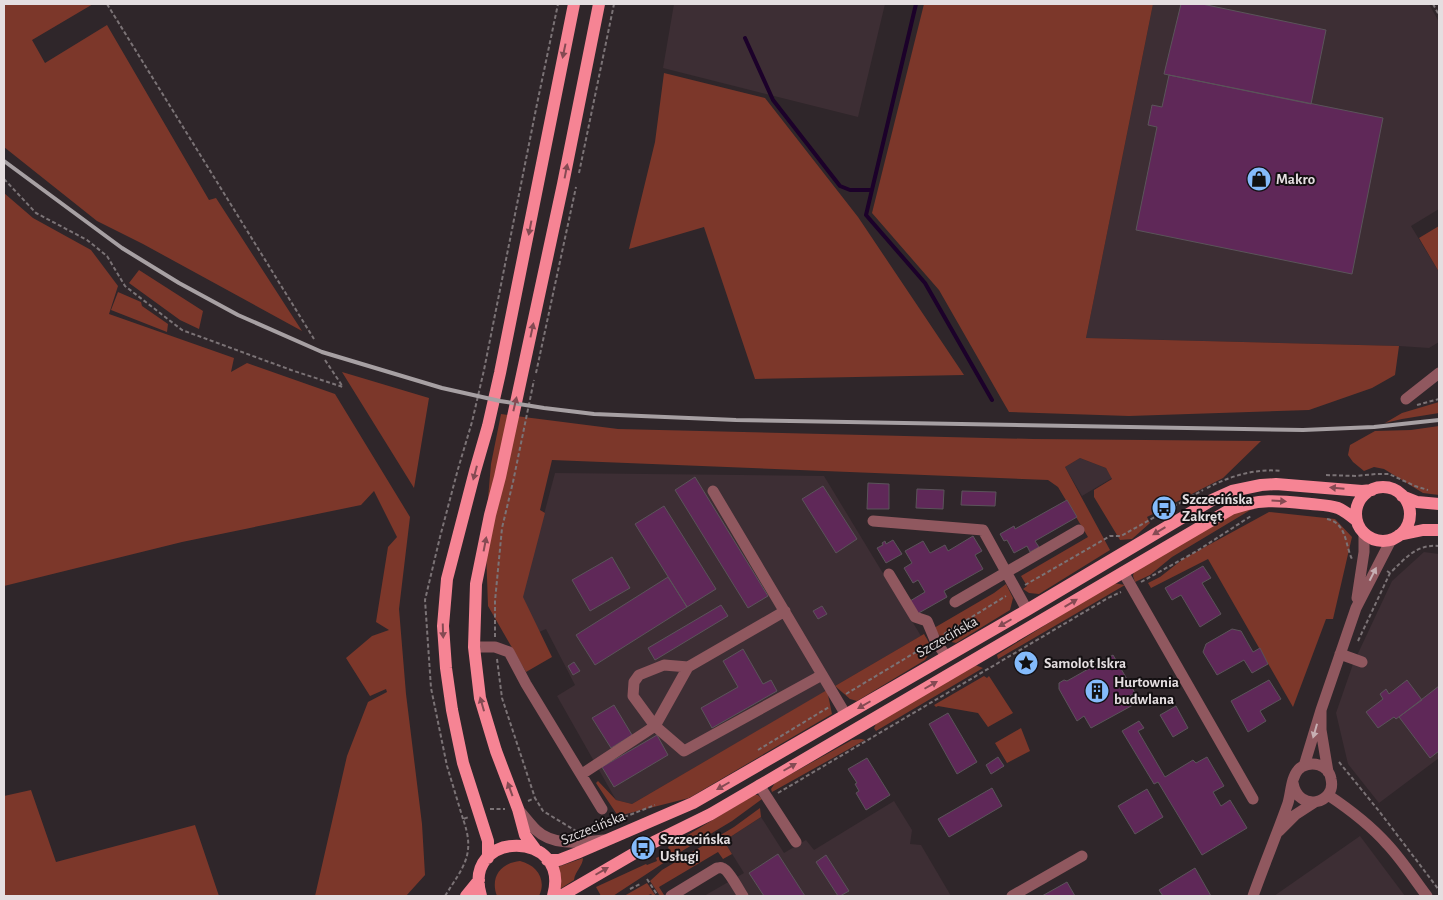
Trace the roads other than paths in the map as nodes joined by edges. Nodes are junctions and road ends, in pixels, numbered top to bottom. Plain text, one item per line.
1 (574, 4) edge
2 (600, 4) edge
3 (1439, 372) edge
4 (1439, 382) edge
5 (1372, 490) junction
6 (713, 491) dead end
7 (1402, 496) junction
8 (1439, 504) edge
9 (873, 521) dead end
10 (1357, 521) junction
11 (1079, 530) dead end
12 (1439, 530) edge
13 (1364, 533) junction
14 (1395, 537) junction
15 (1006, 572) junction
16 (1123, 572) junction
17 (889, 574) dead end
18 (955, 602) dead end
19 (1356, 608) junction
20 (1027, 610) junction
21 (785, 611) junction
22 (474, 647) junction
23 (946, 656) junction
24 (1345, 656) junction
25 (1362, 662) dead end
26 (688, 667) junction
27 (822, 675) junction
28 (1321, 710) junction
29 (846, 715) junction
30 (656, 726) junction
31 (1304, 766) junction
32 (1328, 772) junction
33 (582, 774) junction
34 (1293, 783) junction
35 (759, 785) junction
36 (1328, 795) junction
37 (1253, 799) dead end
38 (1315, 802) junction
39 (518, 809) junction
40 (602, 809) dead end
41 (1276, 834) junction
42 (608, 840) junction
43 (796, 842) dead end
44 (536, 850) junction
45 (1082, 856) dead end
46 (488, 858) junction
47 (547, 860) junction
48 (479, 880) junction
49 (466, 896) edge
50 (481, 896) edge
51 (553, 896) edge
52 (561, 896) edge
53 (671, 896) edge
54 (743, 896) edge
55 (1012, 896) edge
56 (1253, 896) edge
57 (1427, 896) edge

1 -> 46 main road
22 -> 2 main road
3 - 4 street
5 - 7 main road
5 - 10 main road
5 -> 20 main road, Szczecińska
6 - 21 street
7 - 8 main road
7 - 14 main road
9 - 15 street
10 - 13 main road
16 -> 10 main road
11 - 15 street
12 - 14 main road
13 - 14 main road
13 - 19 street
19 -> 14 street
15 - 18 street
15 - 20 street
35 -> 16 main road
16 - 37 street
17 - 23 street
19 - 24 street
20 -> 23 main road, Szczecińska
21 - 26 street
21 - 27 street
22 - 33 street
39 -> 22 main road
23 -> 29 main road, Szczecińska
24 - 25 street
24 - 28 street
26 - 30 street
26 - 30 street
27 - 29 street
27 - 30 street
28 -> 31 street
28 - 32 street
29 -> 42 main road, Szczecińska
30 - 33 street
31 - 32 street
31 - 34 street
32 - 36 street
33 - 40 street
34 - 38 street
34 - 41 street
35 - 43 street
52 -> 35 main road
36 - 38 street
36 - 57 street
38 - 41 street
39 - 42 street
39 - 44 main road
41 - 56 street
42 - 47 main road, Szczecińska
44 - 46 main road
44 - 47 main road
45 - 55 street
46 - 48 main road
47 - 51 main road
48 - 49 main road
48 - 50 main road
53 - 54 street

